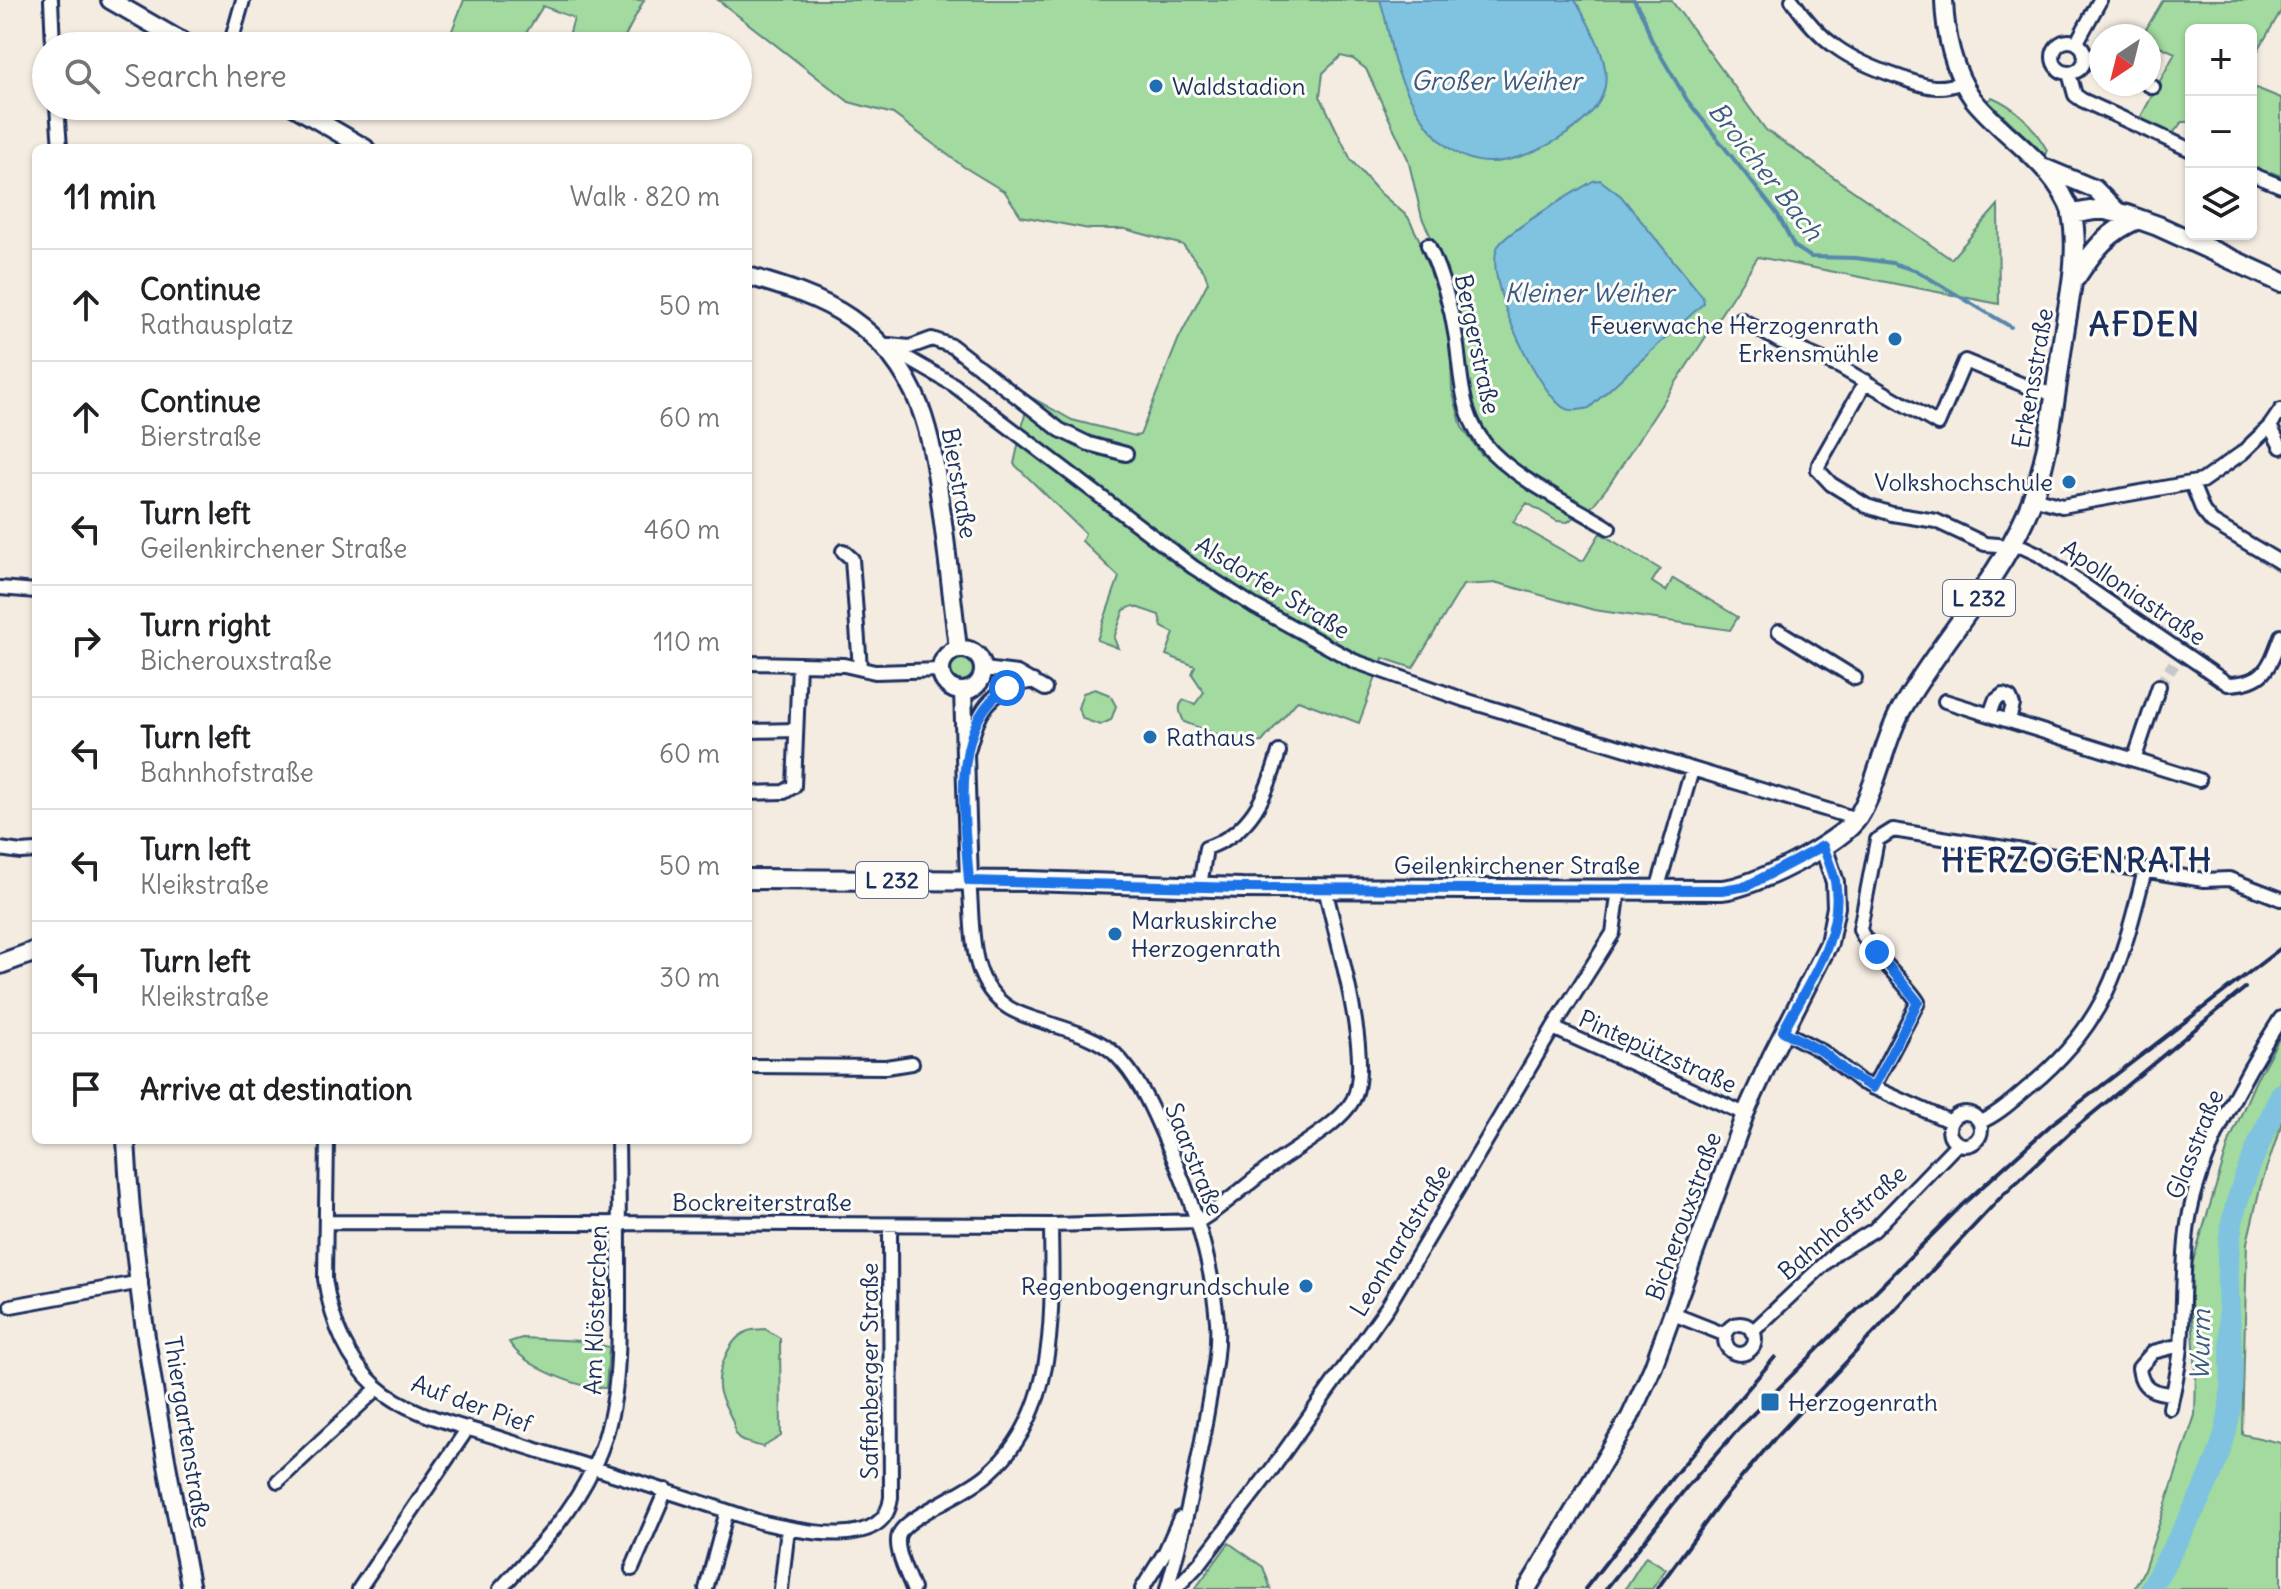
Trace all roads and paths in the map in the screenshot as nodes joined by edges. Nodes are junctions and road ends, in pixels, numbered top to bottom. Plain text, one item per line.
1 (51, 0) edge
2 (110, 0) edge
3 (243, 0) edge
4 (1792, 0) edge
5 (1944, 0) edge
6 (2100, 0) edge
7 (52, 32) edge
8 (166, 32) edge
9 (234, 32) edge
10 (2081, 48) junction
11 (2089, 54) edge
12 (2069, 73) junction
13 (1963, 82) junction
14 (58, 120) edge
15 (317, 120) edge
16 (60, 144) edge
17 (358, 144) edge
18 (2185, 147) edge
19 (2044, 168) junction
20 (2257, 176) edge
21 (2281, 186) edge
22 (2118, 212) junction
23 (2072, 214) junction
24 (2138, 219) junction
25 (1428, 245) dead end
26 (752, 277) edge
27 (2281, 282) edge
28 (2072, 283) junction
29 (1740, 319) dead end
30 (881, 344) junction
31 (1866, 381) junction
32 (2054, 394) junction
33 (2281, 410) edge
34 (2270, 426) junction
35 (2281, 447) edge
36 (1126, 454) dead end
37 (2192, 484) junction
38 (2033, 498) junction
39 (1609, 528) dead end
40 (2011, 545) junction
41 (843, 551) dead end
42 (2281, 563) edge
43 (0, 588) edge
44 (32, 591) edge
45 (1779, 631) dead end
46 (2281, 636) edge
47 (958, 649) junction
48 (2182, 652) junction
49 (752, 663) edge
50 (799, 664) junction
51 (2174, 664) tunnel mouth
52 (860, 668) junction
53 (984, 669) junction
54 (941, 670) junction
55 (1855, 678) dead end
56 (1033, 681) junction
57 (2159, 686) tunnel mouth
58 (1045, 689) dead end
59 (963, 691) junction
60 (1945, 701) dead end
61 (1990, 715) junction
62 (2009, 720) junction
63 (796, 730) junction
64 (752, 731) edge
65 (1279, 752) dead end
66 (2134, 760) junction
67 (965, 766) junction
68 (1692, 770) junction
69 (2199, 780) dead end
70 (752, 793) edge
71 (1857, 819) junction
72 (1823, 846) junction
73 (0, 849) edge
74 (32, 851) edge
75 (2145, 870) junction
76 (752, 879) edge
77 (969, 881) junction
78 (1200, 886) junction
79 (1325, 888) junction
80 (1619, 889) junction
81 (1657, 890) junction
82 (2281, 899) edge
83 (32, 952) edge
84 (0, 964) edge
85 (2281, 1018) edge
86 (1553, 1028) junction
87 (1783, 1031) junction
88 (912, 1063) dead end
89 (752, 1066) edge
90 (1873, 1088) junction
91 (1745, 1114) junction
92 (1951, 1122) junction
93 (1980, 1122) junction
94 (1958, 1143) junction
95 (126, 1144) edge
96 (327, 1144) edge
97 (618, 1144) edge
98 (1199, 1221) junction
99 (326, 1222) junction
100 (619, 1224) junction
101 (890, 1225) junction
102 (1051, 1225) junction
103 (141, 1282) junction
104 (11, 1306) dead end
105 (1673, 1314) junction
106 (1752, 1332) junction
107 (1726, 1335) junction
108 (2181, 1345) junction
109 (378, 1388) junction
110 (2173, 1394) junction
111 (2170, 1408) dead end
112 (468, 1428) junction
113 (593, 1469) junction
114 (278, 1481) dead end
115 (666, 1490) junction
116 (1193, 1490) junction
117 (727, 1511) junction
118 (886, 1517) joint
119 (788, 1528) junction
120 (632, 1569) dead end
121 (191, 1589) edge
122 (359, 1589) edge
123 (500, 1589) edge
124 (706, 1589) edge
125 (781, 1589) edge
126 (913, 1589) edge
127 (1142, 1589) edge
128 (1167, 1589) edge
129 (1175, 1589) edge
130 (1527, 1589) edge

1 - 7 street
2 - 8 main road
3 - 9 street
4 - 13 street
5 - 13 main road
6 - 10 street
10 - 11 street
10 - 12 street
10 - 12 street
12 - 18 street
13 - 19 main road
14 - 16 street
15 - 17 main road
19 - 22 main road
19 - 23 main road
20 - 21 street
22 - 23 main road
22 - 24 main road
23 - 28 main road, Erkensstraße / L 232
24 - 27 main road
24 - 28 main road
25 - 39 street, Bergerstraße
26 - 30 main road, Bierstraße
28 - 32 main road, Erkensstraße / L 232
29 - 31 street
30 - 36 street
30 - 47 main road, Bierstraße
30 - 68 street, Alsdorfer Straße
31 - 32 street
31 - 40 street, Apolloniastraße
32 - 38 main road, Erkensstraße / L 232
33 - 34 street
34 - 35 street
34 - 37 street
37 - 38 street
37 - 42 street
38 - 40 main road, Erkensstraße / L 232
40 - 48 street, Apolloniastraße
40 - 71 main road, L 232
41 - 52 street
43 - 44 street
45 - 55 street
46 - 48 street, Apolloniastraße
47 - 53 main road
47 - 54 main road
48 - 51 street
49 - 50 street
50 - 52 street
50 - 63 street
52 - 54 street
53 - 56 street
53 - 59 main road
54 - 59 main road
56 - 58 street
56 - 67 street
57 - 66 street
59 - 67 main road
60 - 61 street
61 - 62 street
61 - 62 street
62 - 66 street
63 - 64 street
63 - 70 street
65 - 78 street
66 - 69 street
67 - 77 main road
68 - 71 street, Alsdorfer Straße
68 - 81 street
71 - 72 main road, L 232
72 - 81 main road, Geilenkirchener Straße / L 232
72 - 87 main road, Bicherouxstraße
73 - 74 street
75 - 82 street
75 - 90 street
75 - 93 street
76 - 77 main road, Geilenkirchener Straße / L 232
77 - 78 main road, Geilenkirchener Straße / L 232
77 - 98 street, Saarstraße
78 - 79 main road, Geilenkirchener Straße / L 232
79 - 80 main road, Geilenkirchener Straße / L 232
79 - 98 street
80 - 81 main road, Geilenkirchener Straße / L 232
80 - 86 street, Leonhardstraße
83 - 84 main road
85 - 108 street, Glasstraße
86 - 91 street, Pintepützstraße
86 - 129 street, Leonhardstraße
87 - 90 street
87 - 91 main road, Bicherouxstraße
88 - 89 street
90 - 92 street
91 - 105 main road, Bicherouxstraße
92 - 93 street
92 - 94 street
93 - 94 street
94 - 106 street, Bahnhofstraße
95 - 103 main road, Thiergartenstraße
96 - 99 street, Auf der Pief
97 - 100 street, Am Klösterchen
98 - 102 street, Bockreiterstraße
98 - 116 street, Saarstraße
99 - 100 street, Bockreiterstraße
99 - 109 street, Auf der Pief
100 - 101 street, Bockreiterstraße
100 - 113 street, Am Klösterchen
101 - 102 street, Bockreiterstraße
101 - 118 street, Saffenberger Straße
102 - 126 street
103 - 104 street
103 - 121 main road, Thiergartenstraße
105 - 107 street, Bahnhofstraße
105 - 130 main road, Bicherouxstraße
106 - 107 street, Bahnhofstraße
106 - 107 street, Bahnhofstraße
108 - 110 street, Glasstraße
108 - 110 street
109 - 112 street, Auf der Pief
109 - 114 street
110 - 111 street, Glasstraße
112 - 113 street, Auf der Pief
112 - 122 street
113 - 115 street, Auf der Pief
113 - 123 street, Am Klösterchen
115 - 117 street, Auf der Pief
115 - 120 street
116 - 127 street
116 - 128 street, Saarstraße
117 - 119 street, Auf der Pief
117 - 124 street
118 - 119 street, Auf der Pief
119 - 125 street

